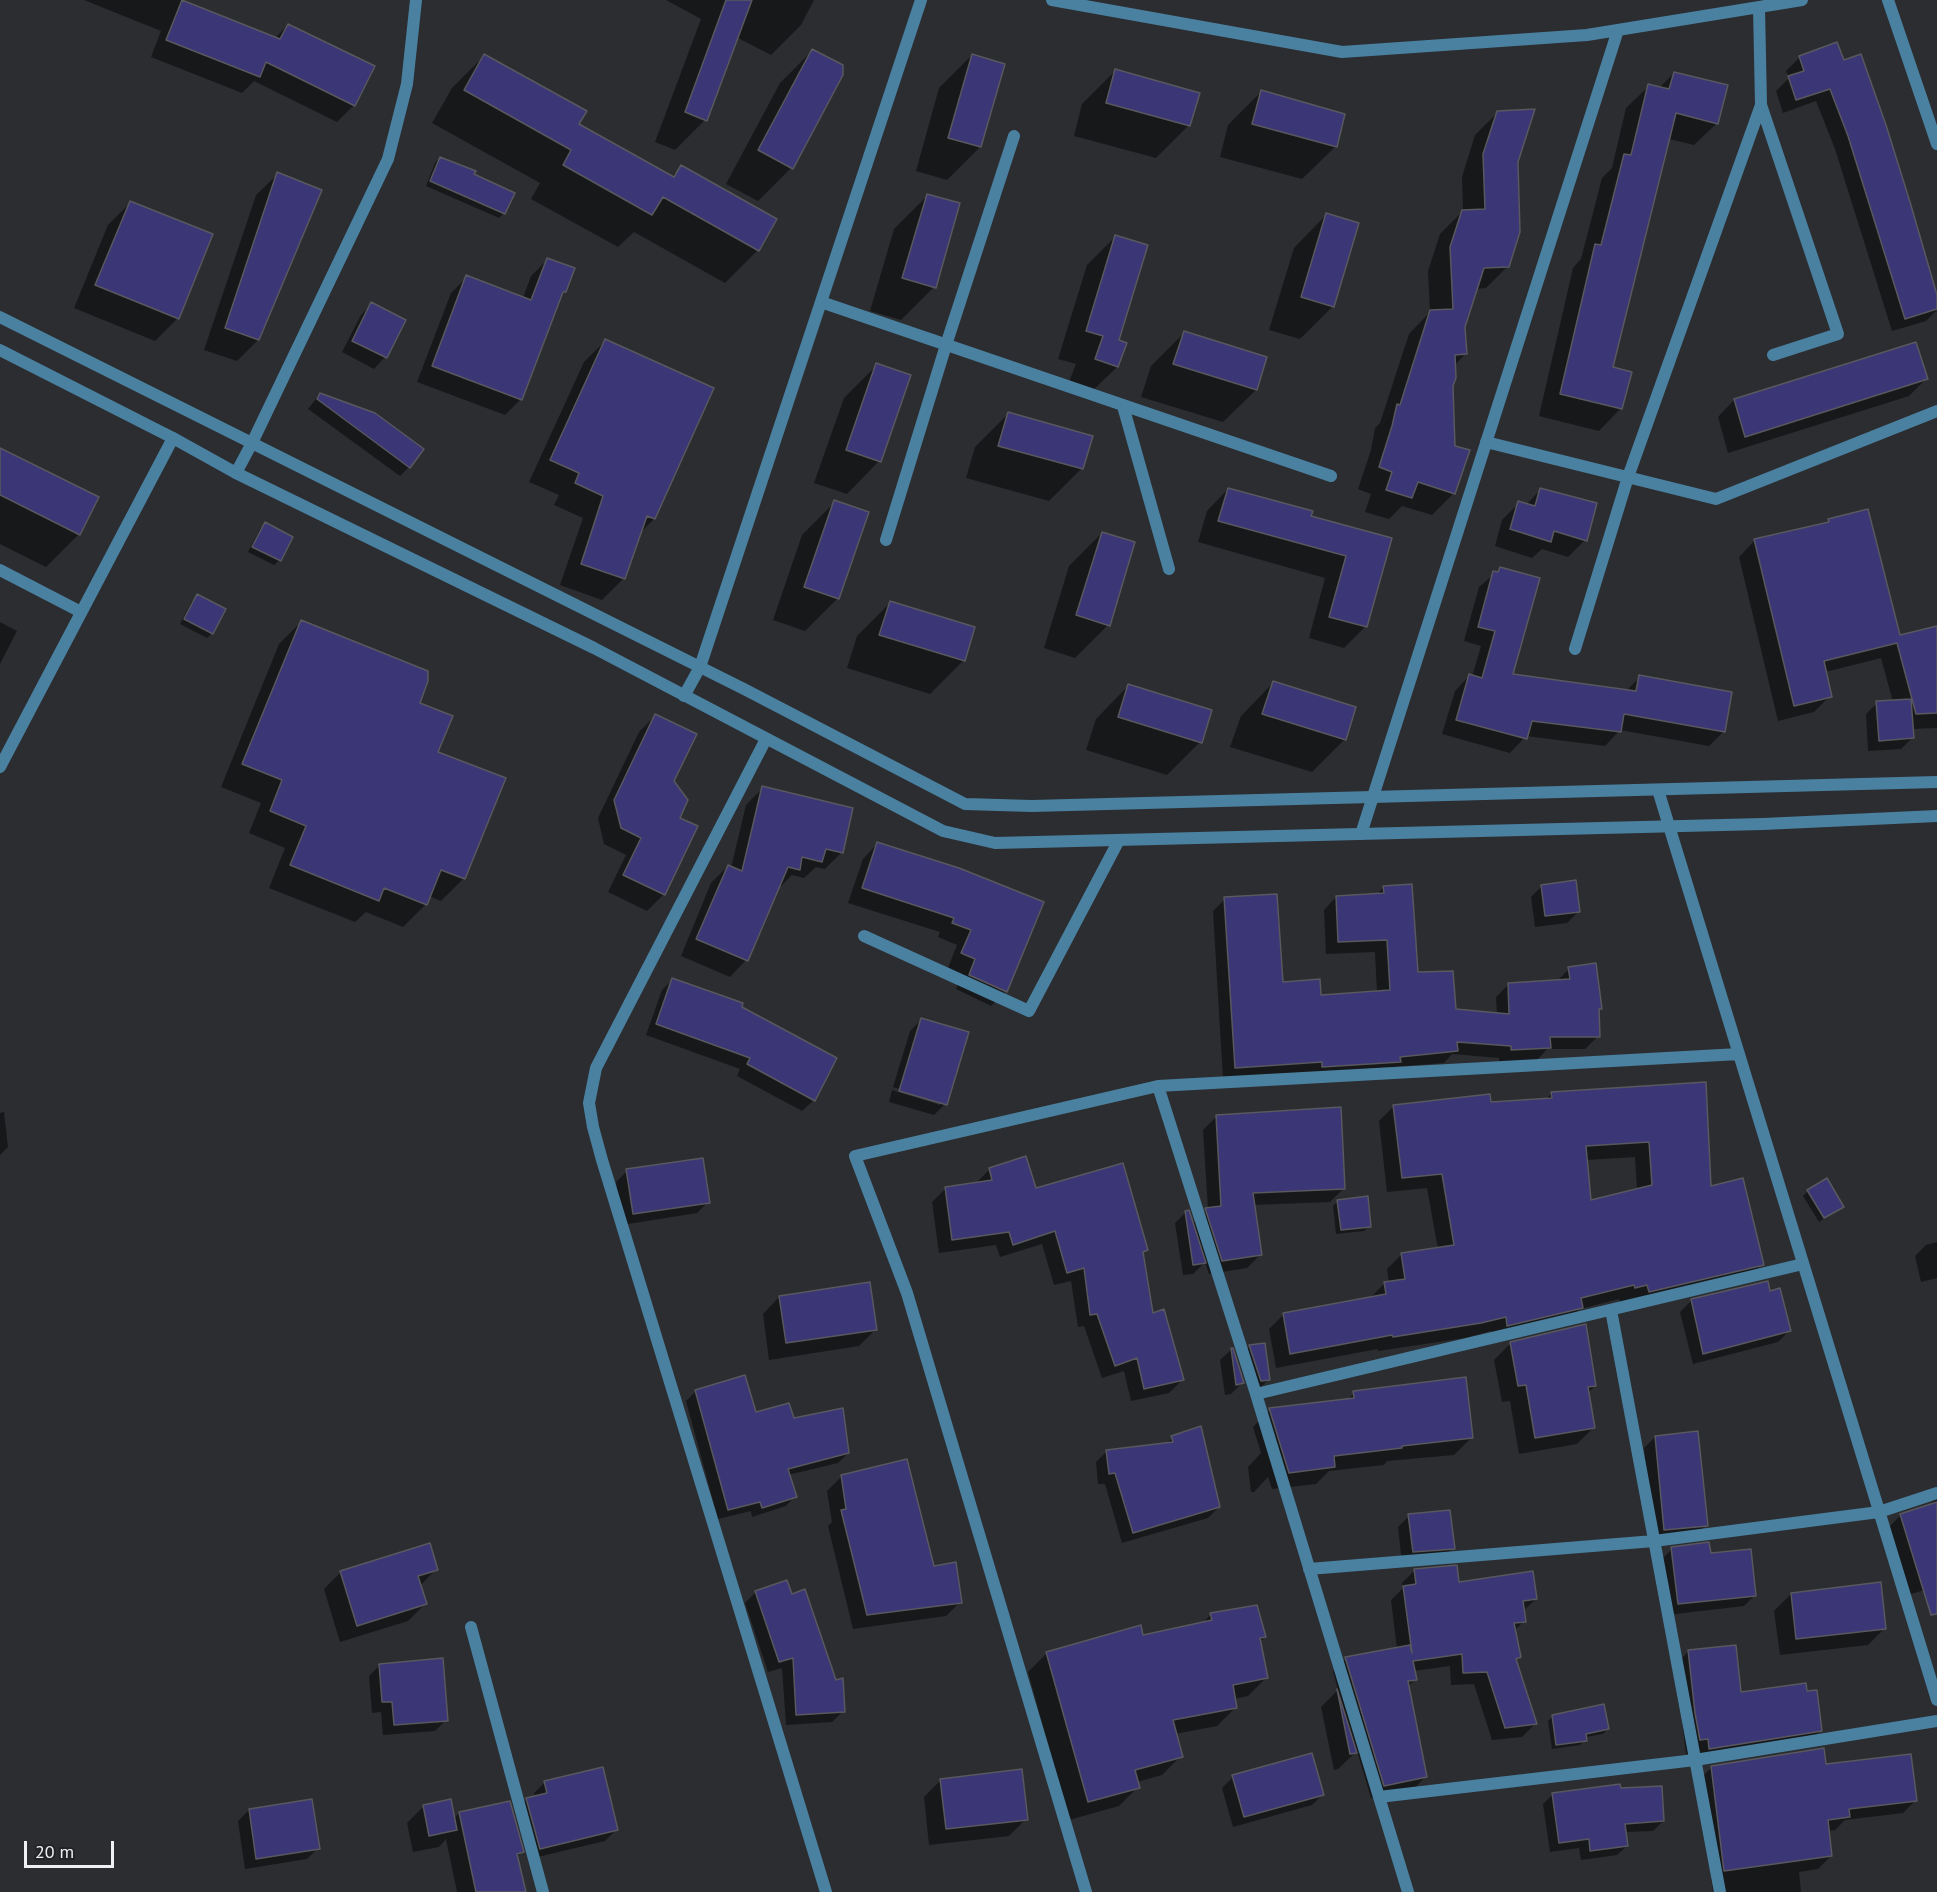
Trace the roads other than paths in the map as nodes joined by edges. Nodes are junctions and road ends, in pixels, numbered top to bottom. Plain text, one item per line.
1 (416, 0) edge
2 (921, 0) edge
3 (1052, 0) edge
4 (1802, 0) edge
5 (1888, 0) edge
6 (1759, 7) junction
7 (1618, 30) junction
8 (1761, 105) junction
9 (1014, 135) dead end
10 (1937, 144) edge
11 (821, 302) junction
12 (0, 317) edge
13 (946, 345) junction
14 (0, 350) edge
15 (1773, 355) dead end
16 (1123, 406) junction
17 (1937, 411) edge
18 (173, 438) junction
19 (1486, 442) junction
20 (252, 443) junction
21 (236, 473) junction
22 (1331, 476) dead end
23 (1628, 477) junction
24 (886, 540) dead end
25 (1169, 569) dead end
26 (0, 570) edge
27 (81, 612) junction
28 (1575, 649) dead end
29 (700, 668) junction
30 (684, 696) junction
31 (766, 739) junction
32 (0, 767) edge
33 (1937, 782) edge
34 (1658, 790) junction
35 (1373, 797) junction
36 (1937, 816) edge
37 (1670, 826) junction
38 (1361, 834) junction
39 (1119, 840) junction
40 (864, 936) dead end
41 (1739, 1054) junction
42 (1158, 1086) junction
43 (1803, 1264) junction
44 (1611, 1310) junction
45 (1256, 1394) junction
46 (1937, 1493) edge
47 (1879, 1512) junction
48 (1654, 1541) junction
49 (1309, 1569) junction
50 (471, 1627) dead end
51 (1937, 1700) edge
52 (1937, 1721) edge
53 (1695, 1760) junction
54 (1379, 1797) junction
55 (543, 1892) edge
56 (826, 1892) edge
57 (1086, 1892) edge
58 (1408, 1892) edge
59 (1720, 1892) edge

1 - 20 street
2 - 11 street
3 - 7 street
4 - 6 street
5 - 10 street
6 - 7 street
6 - 8 street
7 - 19 street
8 - 15 street
8 - 23 street
9 - 13 street
11 - 13 street
11 - 29 street
12 - 20 street
13 - 16 street
13 - 24 street
14 - 18 street
16 - 22 street
16 - 25 street
17 - 23 street
18 - 21 street
18 - 27 street
19 - 23 street
19 - 35 street
20 - 21 street
20 - 29 street
21 - 30 street
23 - 28 street
26 - 27 street
27 - 32 street
29 - 30 street
29 - 35 street
30 - 31 street
31 - 39 street
31 - 56 street
33 - 34 street
34 - 35 street
34 - 37 street
35 - 38 street
36 - 37 street
37 - 38 street
37 - 41 street
38 - 39 street
39 - 40 street
41 - 42 street
41 - 43 street
42 - 45 street
42 - 57 street
43 - 44 street
43 - 47 street
44 - 45 street
44 - 48 street
45 - 49 street
46 - 47 street
47 - 48 street
47 - 51 street
48 - 49 street
48 - 53 street
49 - 54 street
50 - 55 street
52 - 53 street
53 - 54 street
53 - 59 street
54 - 58 street

